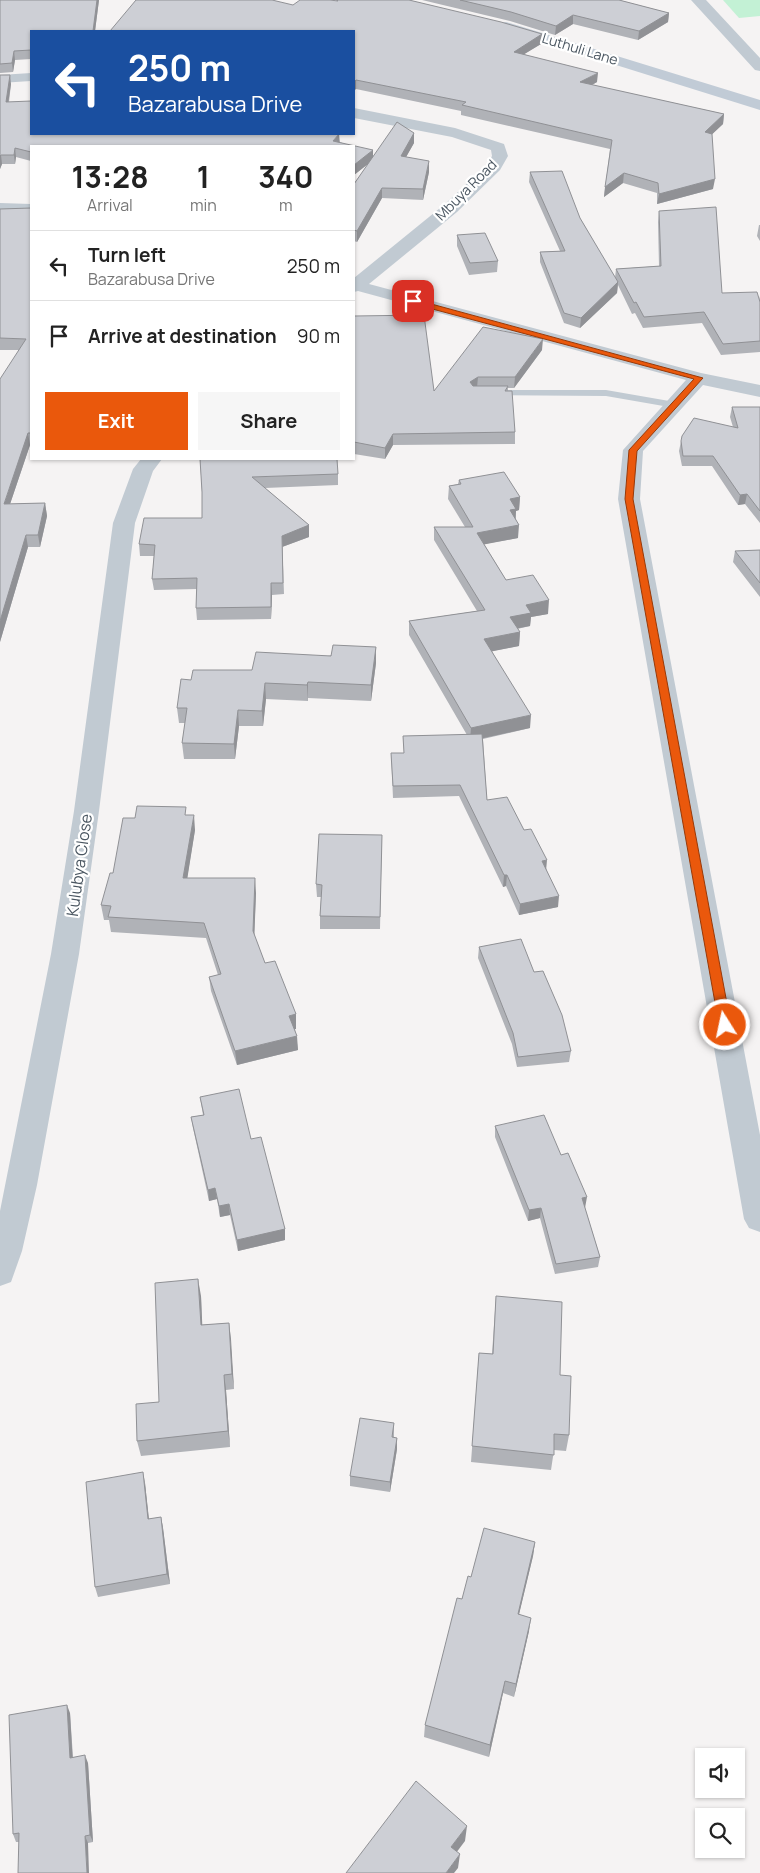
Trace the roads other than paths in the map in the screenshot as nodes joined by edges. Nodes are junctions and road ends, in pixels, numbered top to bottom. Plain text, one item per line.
1 (698, 0) edge
2 (496, 24) edge
3 (757, 60) edge
4 (30, 77) edge
5 (0, 80) edge
6 (760, 105) edge
7 (355, 113) edge
8 (0, 208) edge
9 (30, 209) edge
10 (355, 285) edge
11 (355, 286) edge
12 (699, 378) junction
13 (760, 391) edge
14 (477, 393) edge
15 (675, 405) junction
16 (151, 460) edge
17 (760, 1219) edge
18 (0, 1272) edge

1 - 3 street
2 - 6 street, Luthuli Lane
4 - 5 street
7 - 10 street, Mbuya Road
8 - 9 street
11 - 12 street
12 - 13 street
12 - 15 street
14 - 15 lane
15 - 17 street
16 - 18 street, Kulubya Close

